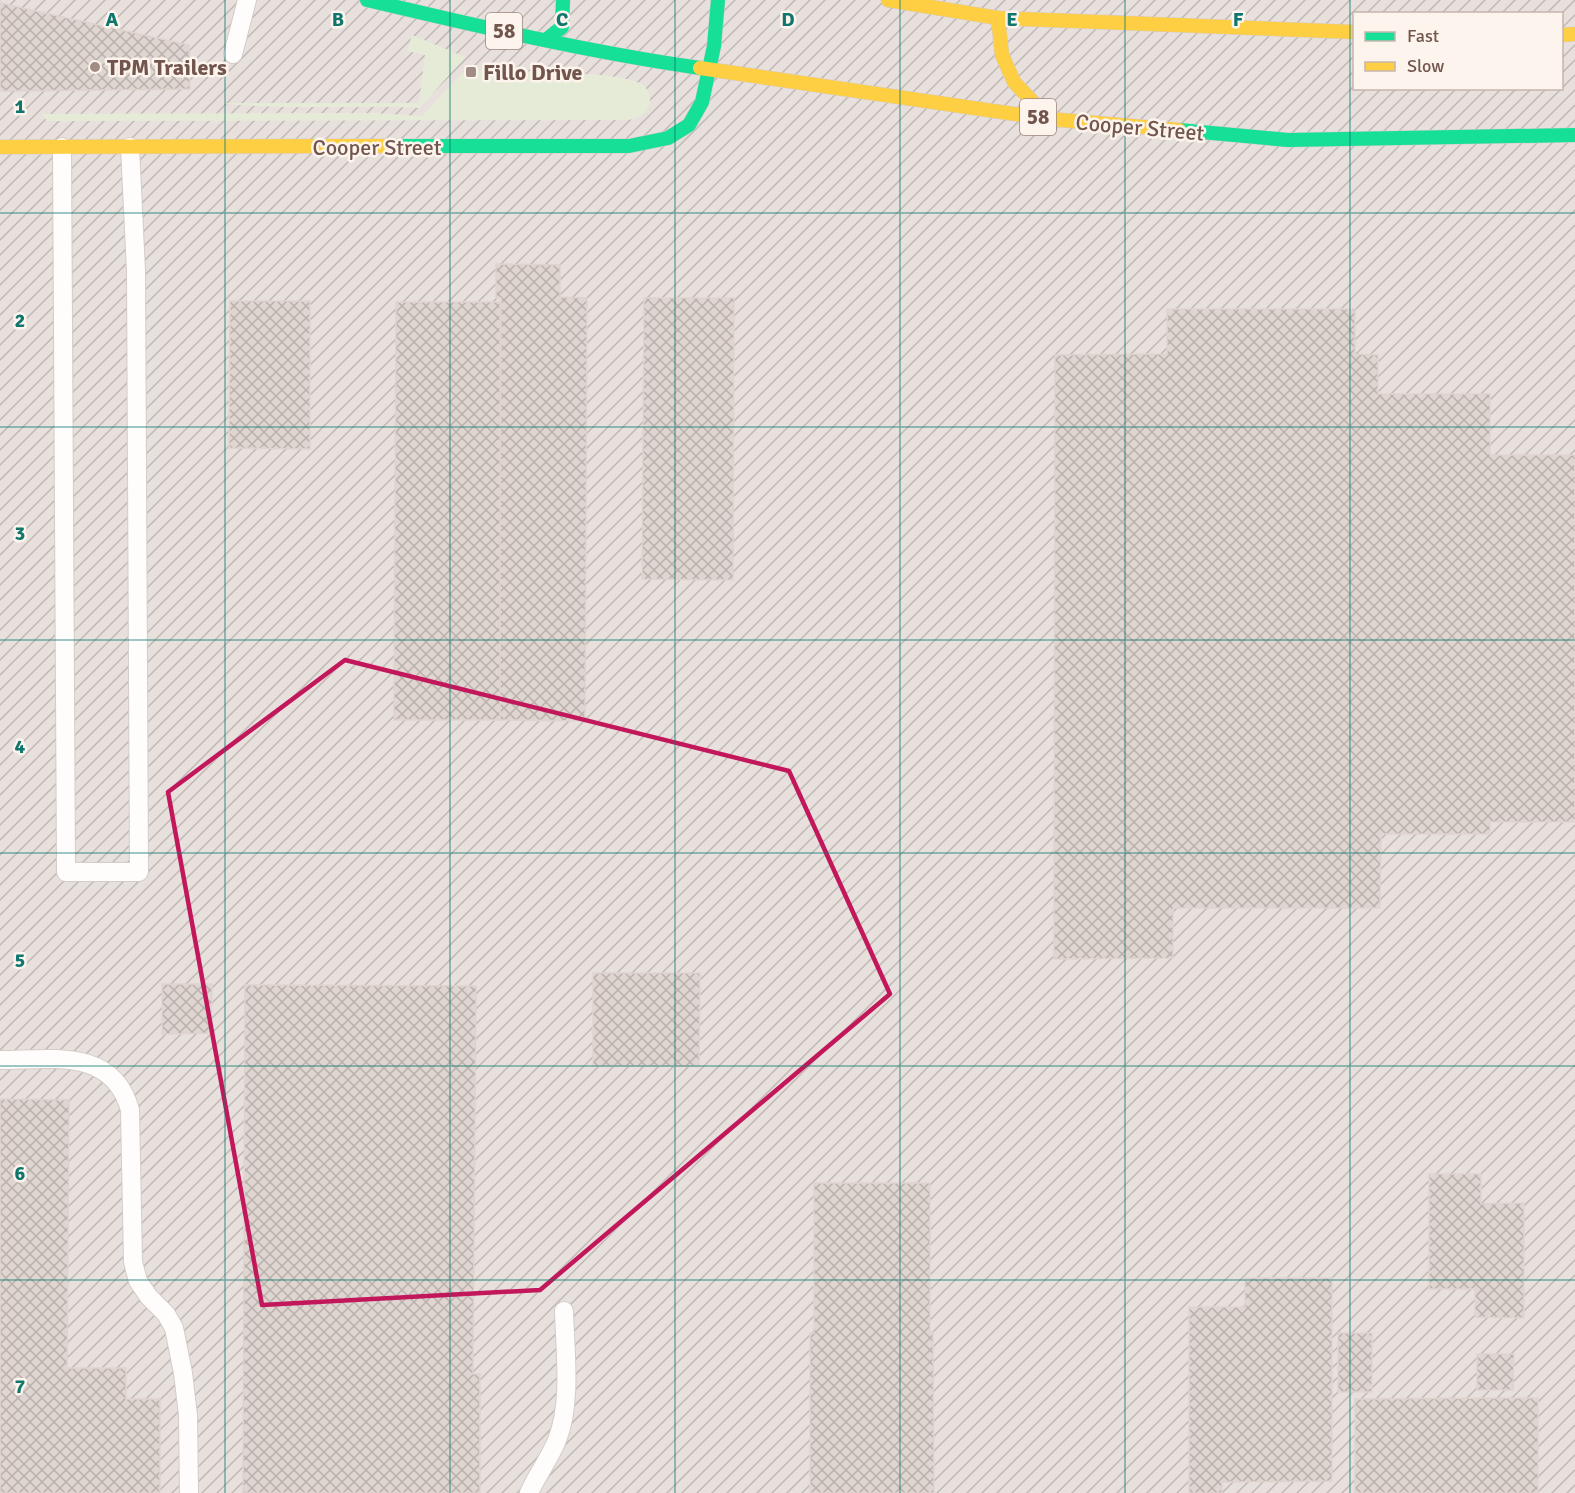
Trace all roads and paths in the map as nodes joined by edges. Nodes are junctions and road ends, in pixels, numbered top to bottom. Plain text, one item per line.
1 (248, 0) edge
2 (367, 0) edge
3 (563, 0) edge
4 (718, 0) edge
5 (888, 0) edge
6 (1024, 0) edge
7 (998, 18) junction
8 (1353, 32) edge
9 (546, 40) junction
10 (233, 54) dead end
11 (709, 69) junction
12 (1049, 119) junction
13 (1575, 135) edge
14 (0, 147) edge
15 (62, 147) junction
16 (129, 147) junction
17 (0, 1060) edge
18 (564, 1311) dead end
19 (189, 1493) edge
20 (529, 1493) edge

1 - 10 lane
2 - 9 main road, Cooper Street / 58
3 - 9 main road
4 - 11 main road, Cooper Street
5 - 7 main road
6 - 7 lane
7 - 8 main road
7 - 12 main road
9 - 11 main road, Cooper Street / 58
11 - 12 main road, Cooper Street / 58
11 - 16 main road, Cooper Street
12 - 13 main road, Cooper Street / 58
14 - 15 main road, Cooper Street
15 - 16 main road, Cooper Street
15 - 16 lane
17 - 19 lane
18 - 20 lane

